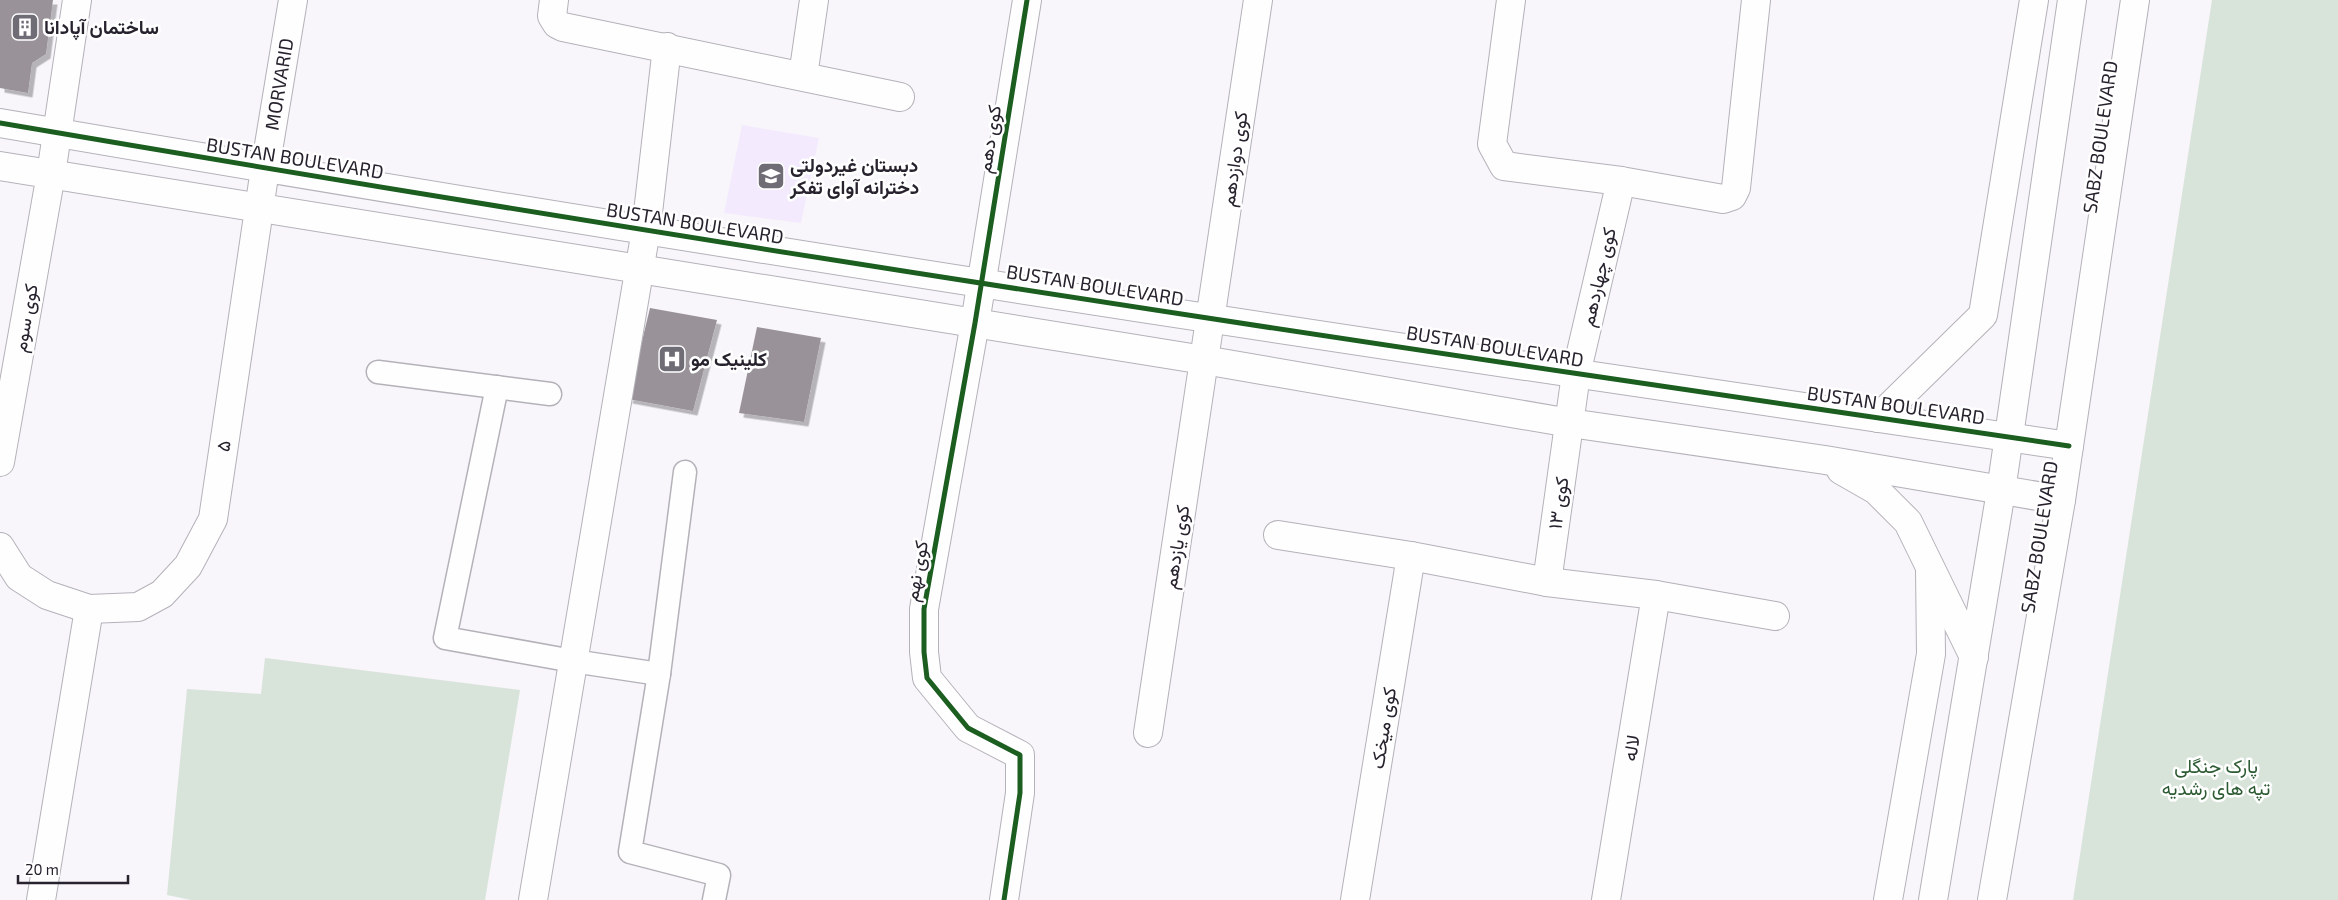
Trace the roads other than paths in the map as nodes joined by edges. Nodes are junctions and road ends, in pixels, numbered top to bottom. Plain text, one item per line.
1 (77, 0) edge
2 (293, 0) edge
3 (554, 0) edge
4 (814, 0) edge
5 (1027, 0) edge
6 (1258, 0) edge
7 (1511, 0) edge
8 (1756, 0) edge
9 (2034, 0) edge
10 (2072, 0) edge
11 (2135, 0) edge
12 (667, 47) junction
13 (803, 76) junction
14 (900, 97) dead end
15 (0, 123) edge
16 (57, 133) junction
17 (0, 166) edge
18 (265, 169) junction
19 (51, 174) junction
20 (1620, 181) junction
21 (258, 208) junction
22 (646, 230) junction
23 (639, 269) junction
24 (980, 282) junction
25 (1211, 317) junction
26 (975, 323) junction
27 (1204, 360) junction
28 (378, 372) dead end
29 (1576, 374) junction
30 (497, 387) junction
31 (550, 394) dead end
32 (1878, 418) junction
33 (1570, 423) junction
34 (2010, 437) junction
35 (2069, 446) junction
36 (1825, 460) junction
37 (0, 462) edge
38 (685, 472) dead end
39 (2001, 491) junction
40 (2061, 500) junction
41 (1278, 535) dead end
42 (0, 547) edge
43 (1411, 556) junction
44 (1930, 568) junction
45 (1547, 582) junction
46 (1656, 595) junction
47 (89, 609) junction
48 (1775, 616) dead end
49 (1974, 657) junction
50 (573, 661) junction
51 (659, 674) junction
52 (1148, 733) dead end
53 (41, 900) edge
54 (533, 900) edge
55 (714, 900) edge
56 (1004, 900) edge
57 (1355, 900) edge
58 (1606, 900) edge
59 (1888, 900) edge
60 (1933, 900) edge
61 (1992, 900) edge

1 - 16 street, کوی سوم
2 - 18 street, MORVARID
3 - 12 street
4 - 13 street
5 - 24 street, کوی دهم
6 - 25 street, کوی دوازدهم
7 - 20 street
8 - 20 street
9 - 32 street
10 - 34 street
11 - 35 street, SABZ BOULEVARD
12 - 13 street
12 - 22 street
13 - 14 street
15 - 16 street, BUSTAN BOULEVARD
16 - 18 street, BUSTAN BOULEVARD
16 - 19 street, کوی سوم
17 - 19 street
18 - 21 street, MORVARID
18 - 22 street, BUSTAN BOULEVARD
19 - 21 street
19 - 37 street, کوی سوم
20 - 29 street, کوی چهاردهم
21 - 23 street
21 - 47 street, ۵
22 - 23 street
22 - 24 street, BUSTAN BOULEVARD
23 - 26 street
23 - 50 street
24 - 25 street, BUSTAN BOULEVARD
24 - 26 street, کوی دهم
25 - 27 street, کوی دوازدهم
25 - 29 street, BUSTAN BOULEVARD
26 - 27 street
26 - 56 street, کوی نهم
27 - 33 street
27 - 52 street, کوی یازدهم
28 - 30 lane
29 - 32 street, BUSTAN BOULEVARD
29 - 33 street, کوی چهاردهم
30 - 31 lane
30 - 50 lane
32 - 34 street, BUSTAN BOULEVARD
33 - 36 street
33 - 45 street, کوی ۱۳
34 - 35 street, BUSTAN BOULEVARD
34 - 39 street
35 - 40 street, SABZ BOULEVARD
36 - 39 street
36 - 44 street
38 - 51 lane
39 - 40 street
39 - 49 street
40 - 61 street, SABZ BOULEVARD
41 - 43 street
42 - 47 street
43 - 45 street
43 - 57 street, کوی میخک
44 - 49 street
44 - 59 street
45 - 46 street
46 - 48 street
46 - 58 street, لاله
47 - 53 street
49 - 60 street
50 - 51 lane
50 - 54 street
51 - 55 lane

